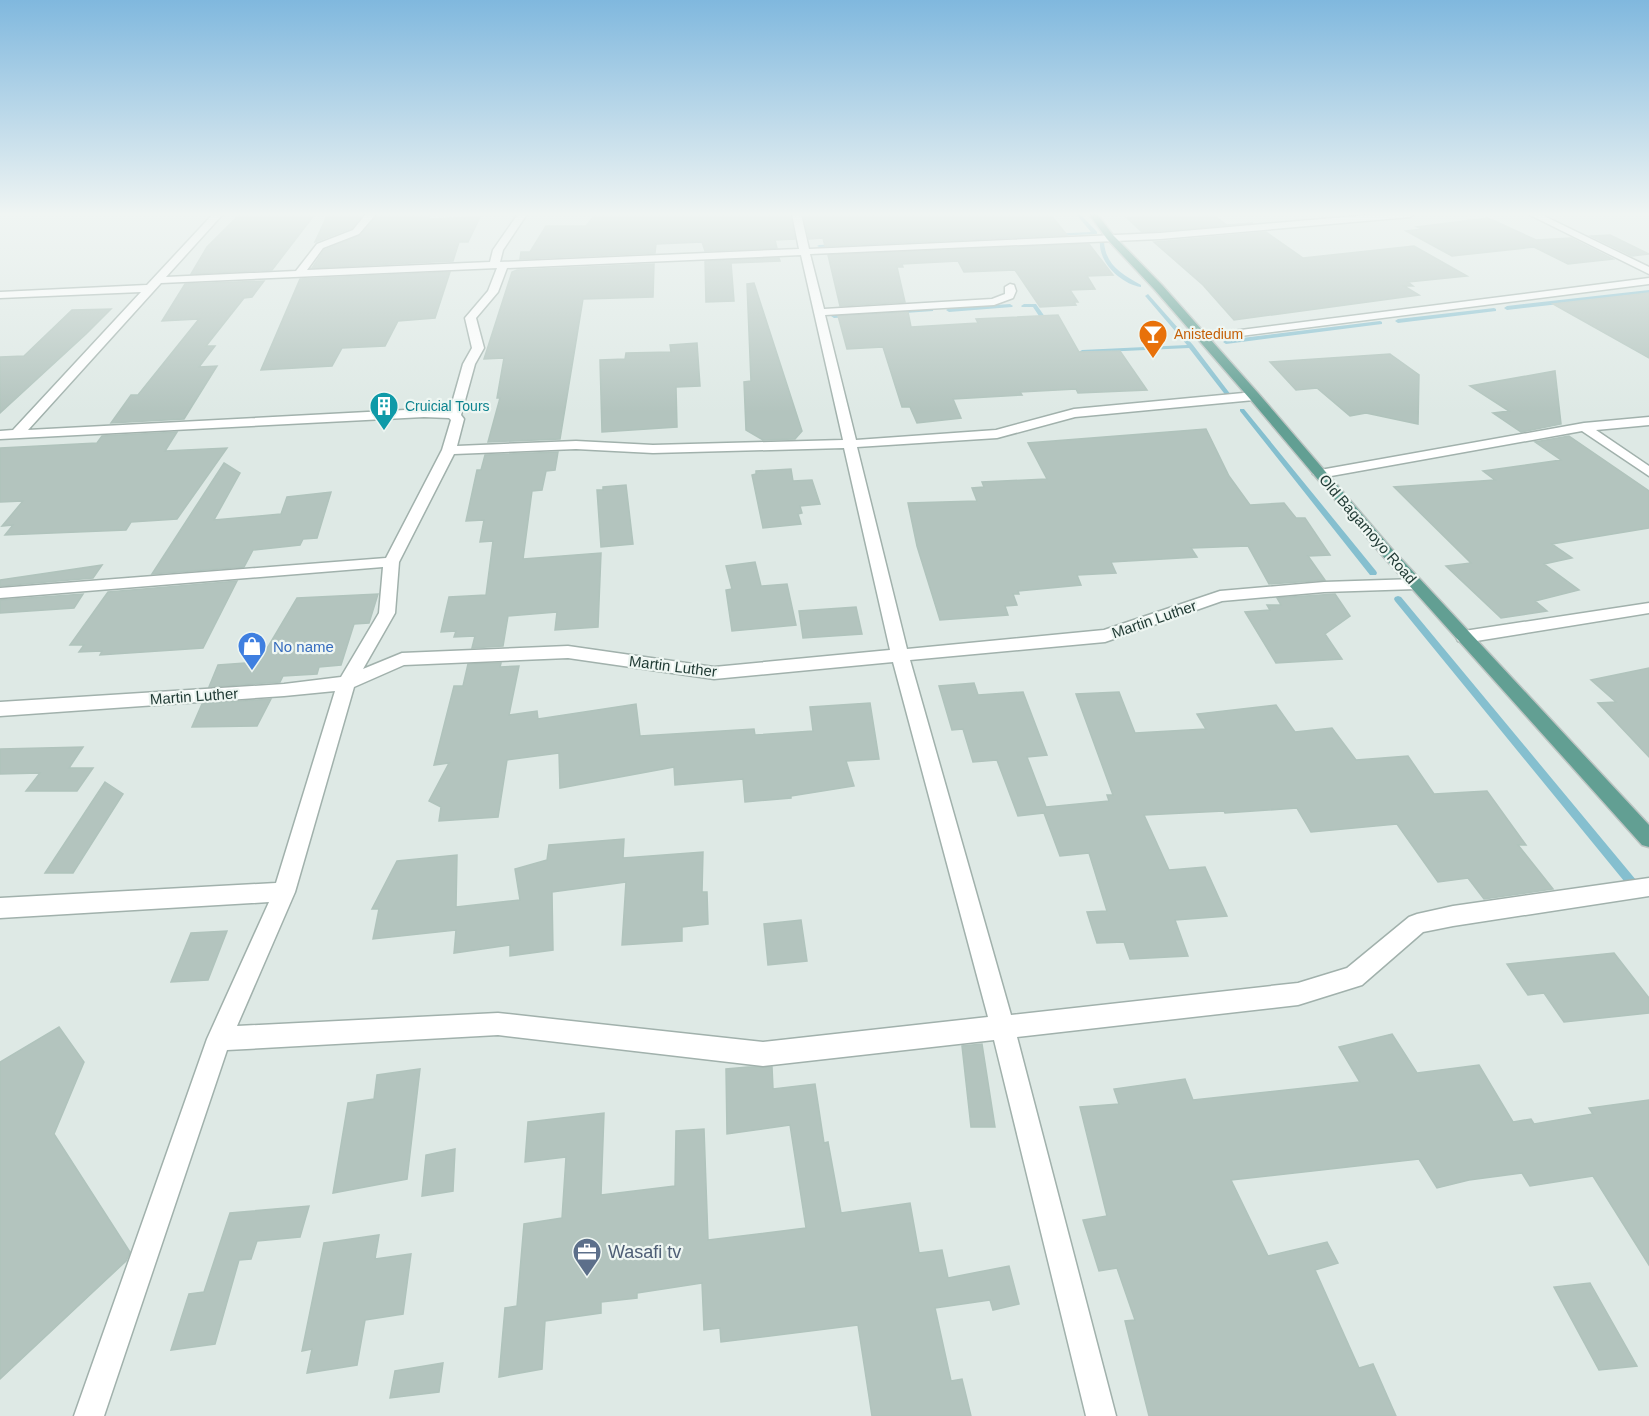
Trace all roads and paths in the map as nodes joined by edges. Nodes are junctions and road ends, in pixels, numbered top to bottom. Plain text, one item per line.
1 (159, 280) edge
2 (207, 280) edge
3 (495, 280) edge
4 (811, 280) edge
5 (1151, 280) edge
6 (1649, 280) edge
7 (155, 284) junction
8 (1010, 287) dead end
9 (0, 294) edge
10 (820, 312) junction
11 (1201, 338) junction
12 (1254, 396) junction
13 (455, 414) junction
14 (1649, 421) edge
15 (1584, 428) junction
16 (9, 434) edge
17 (850, 444) junction
18 (449, 450) junction
19 (1649, 472) edge
20 (1320, 474) junction
21 (391, 562) junction
22 (1416, 584) junction
23 (0, 592) edge
24 (1649, 608) edge
25 (1464, 637) junction
26 (900, 657) junction
27 (346, 682) junction
28 (0, 709) edge
29 (1649, 839) edge
30 (1649, 887) edge
31 (284, 892) junction
32 (0, 908) edge
33 (1003, 1029) junction
34 (219, 1039) junction
35 (89, 1416) edge
36 (1101, 1416) edge

1 - 7 street
2 - 7 street
3 - 13 street
4 - 10 street
5 - 11 main road, Old Bagamoyo Road
6 - 11 street
7 - 9 street
7 - 16 street
8 - 10 street
10 - 17 street
11 - 12 main road, Old Bagamoyo Road
12 - 17 street
12 - 20 main road, Old Bagamoyo Road
13 - 16 street
13 - 18 street
14 - 15 street
15 - 19 street
15 - 20 street
17 - 18 street
17 - 26 street
18 - 21 street
20 - 22 main road, Old Bagamoyo Road
21 - 23 street
21 - 27 street
22 - 25 main road, Old Bagamoyo Road
22 - 26 street, Martin Luther
24 - 25 street
25 - 29 main road, Old Bagamoyo Road
26 - 27 street, Martin Luther
26 - 33 street
27 - 28 street, Martin Luther
27 - 31 street
30 - 33 street
31 - 32 street
31 - 34 street
33 - 34 street
33 - 36 street
34 - 35 street

